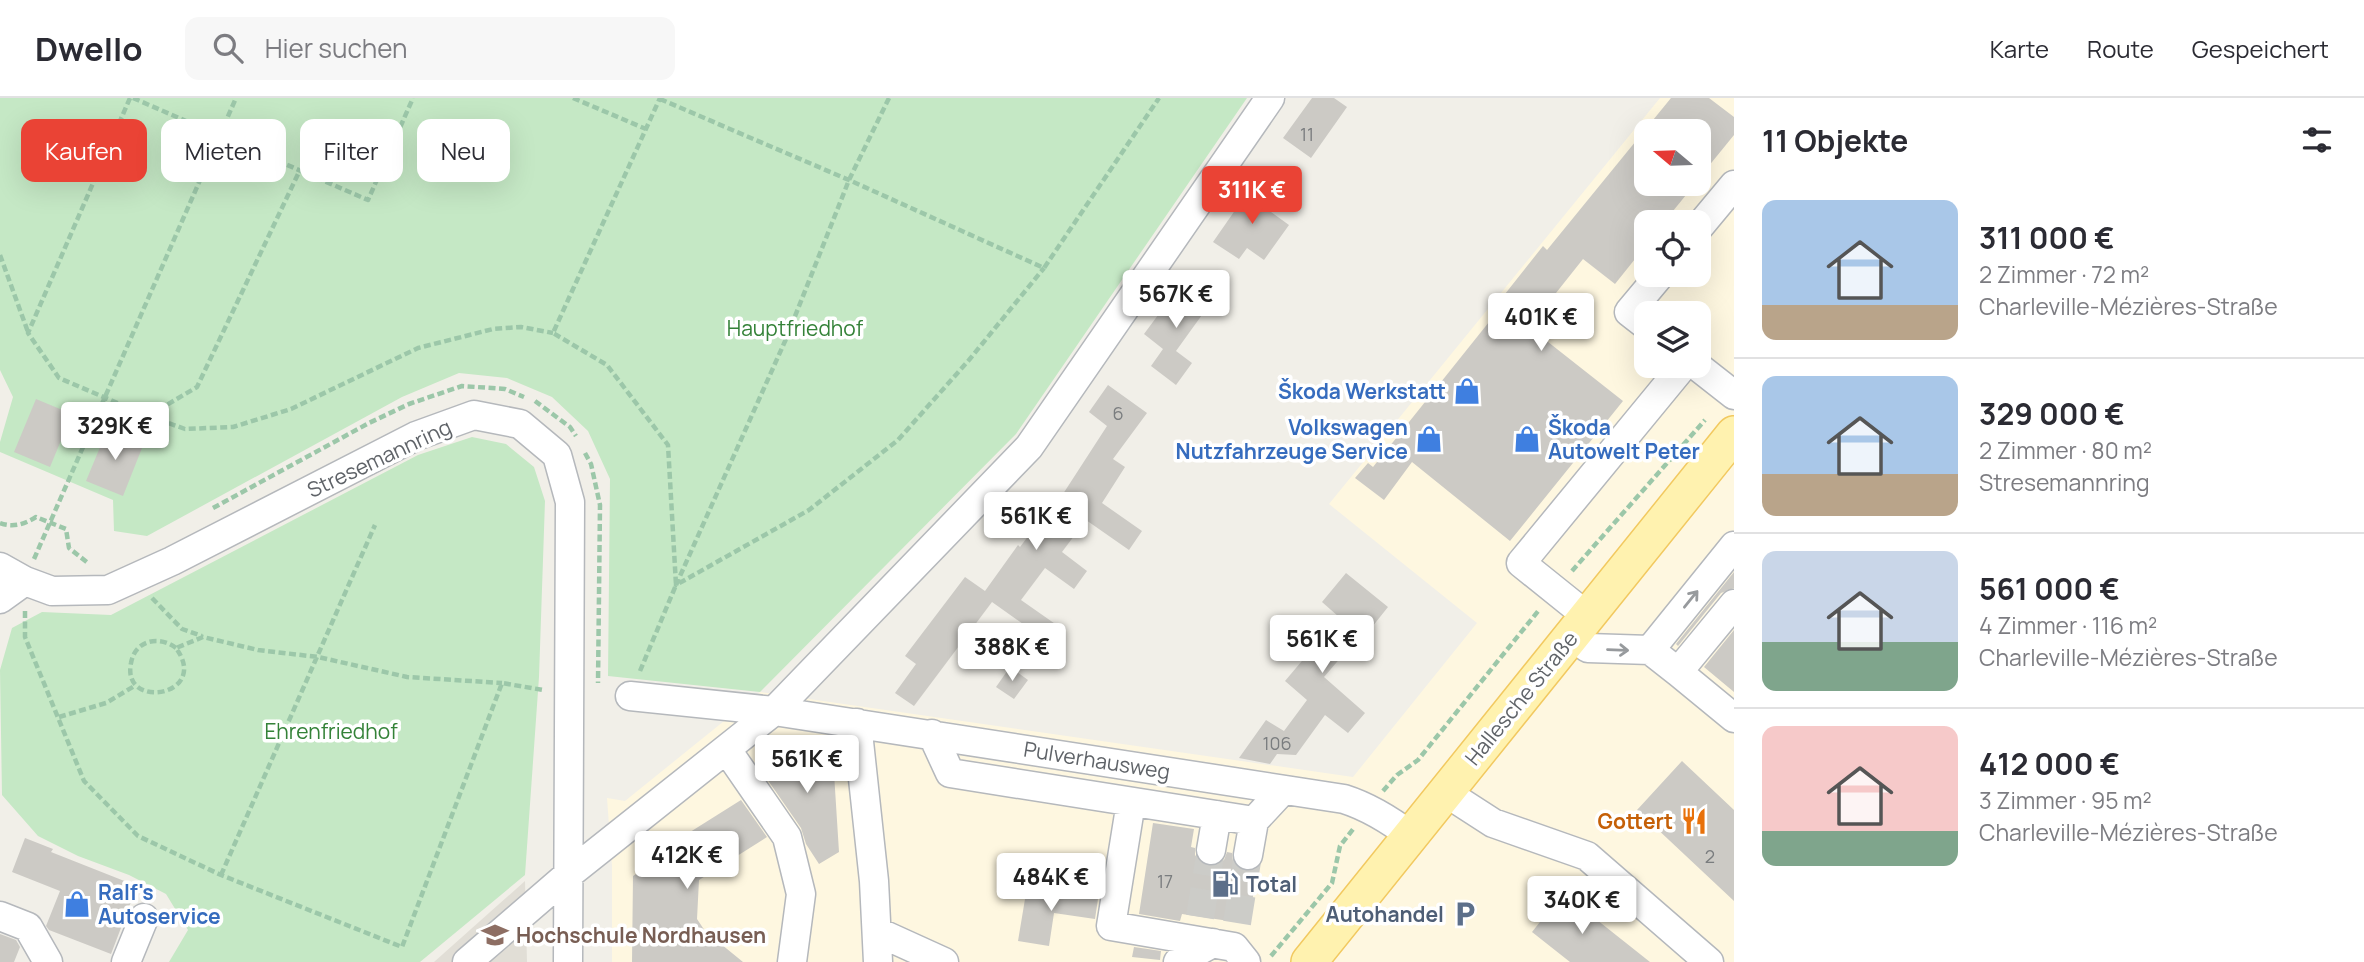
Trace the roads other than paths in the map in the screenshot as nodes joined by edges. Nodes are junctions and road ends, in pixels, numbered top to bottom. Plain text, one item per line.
1 (1270, 98) edge
2 (1734, 185) edge
3 (1711, 213) edge
4 (1650, 287) edge
5 (1638, 301) edge
6 (1711, 377) edge
7 (1673, 378) edge
8 (1732, 393) edge
9 (1734, 434) edge
10 (1734, 546) edge
11 (7, 571) edge
12 (0, 599) edge
13 (1734, 604) edge
14 (1579, 626) junction
15 (1650, 650) junction
16 (1678, 672) junction
17 (629, 696) road end
18 (774, 711) junction
19 (1734, 718) edge
20 (857, 723) junction
21 (932, 734) junction
22 (727, 750) junction
23 (1283, 790) junction
24 (1445, 792) junction
25 (1131, 802) junction
26 (1217, 815) junction
27 (1254, 821) junction
28 (1411, 836) junction
29 (1211, 850) tunnel mouth
30 (1248, 855) tunnel mouth
31 (569, 874) junction
32 (0, 916) edge
33 (144, 918) dead end
34 (878, 932) junction
35 (1221, 939) edge
36 (48, 962) edge
37 (126, 962) edge
38 (467, 962) edge
39 (568, 962) edge
40 (792, 962) edge
41 (878, 962) edge
42 (944, 962) edge
43 (1178, 962) edge
44 (1309, 962) edge
45 (1709, 962) edge

1 - 18 street
2 - 3 street
4 - 5 street
6 - 8 street
7 - 14 street
9 - 14 main road, Hallesche Straße
15 -> 10 street
11 - 12 street
11 - 31 street, Stresemannring
13 - 16 street
14 -> 15 street
14 - 24 main road, Hallesche Straße
15 - 16 street
16 - 19 street
17 - 18 street, Pulverhausweg
18 - 20 street, Pulverhausweg
18 - 22 street
20 - 21 street, Pulverhausweg
20 - 34 street
21 - 23 street, Pulverhausweg
21 - 25 street
22 - 31 street
22 - 40 street
23 - 27 street
23 - 28 street, Pulverhausweg
24 - 28 main road, Hallesche Straße
24 - 45 street
25 - 26 street
25 - 35 street
26 - 27 street
26 - 29 street
27 - 30 street
28 - 44 main road, Hallesche Straße
31 - 38 street
31 - 39 street, Stresemannring
32 - 36 street
33 - 37 street
34 - 41 street
34 - 42 street
35 - 43 street

